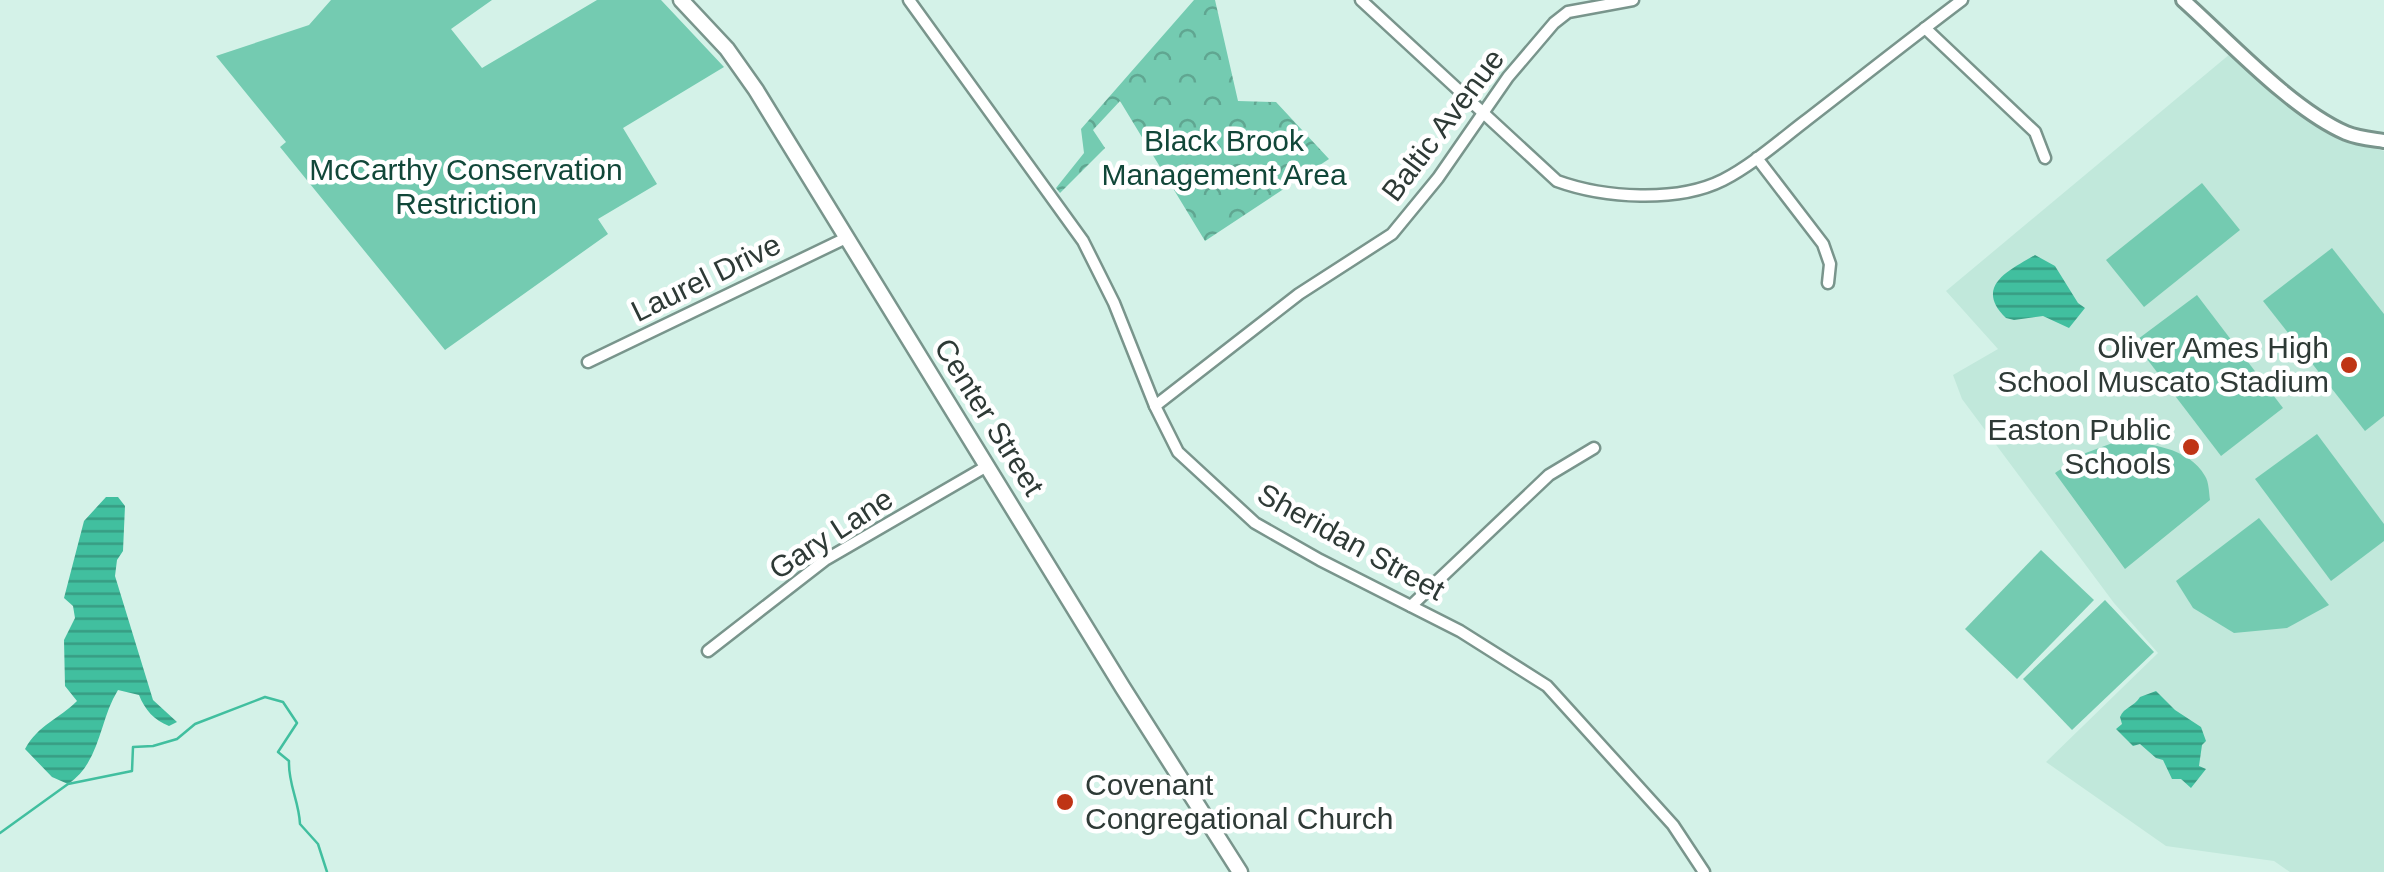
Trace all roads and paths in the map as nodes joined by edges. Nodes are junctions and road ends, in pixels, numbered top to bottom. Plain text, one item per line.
1 (681, 0) edge
2 (909, 0) edge
3 (1361, 0) edge
4 (1633, 0) edge
5 (1962, 0) edge
6 (2183, 0) edge
7 (1925, 28) junction
8 (1482, 112) junction
9 (2384, 141) edge
10 (1757, 158) junction
11 (2045, 158) dead end
12 (846, 238) junction
13 (1828, 283) dead end
14 (588, 362) dead end
15 (1155, 406) junction
16 (1594, 448) dead end
17 (987, 466) junction
18 (1412, 606) junction
19 (708, 651) dead end
20 (1240, 872) edge
21 (1704, 872) edge

1 - 12 main road, Center Street
2 - 15 street, Sheridan Street
3 - 8 street
4 - 8 street, Baltic Avenue
5 - 7 street
6 - 9 street
7 - 10 street
7 - 11 street
8 - 10 street
8 - 15 street, Baltic Avenue
10 - 13 street
12 - 14 street, Laurel Drive
12 - 17 main road, Center Street
15 - 18 street, Sheridan Street
16 - 18 street
17 - 19 street, Gary Lane
17 - 20 main road, Center Street
18 - 21 street, Sheridan Street

